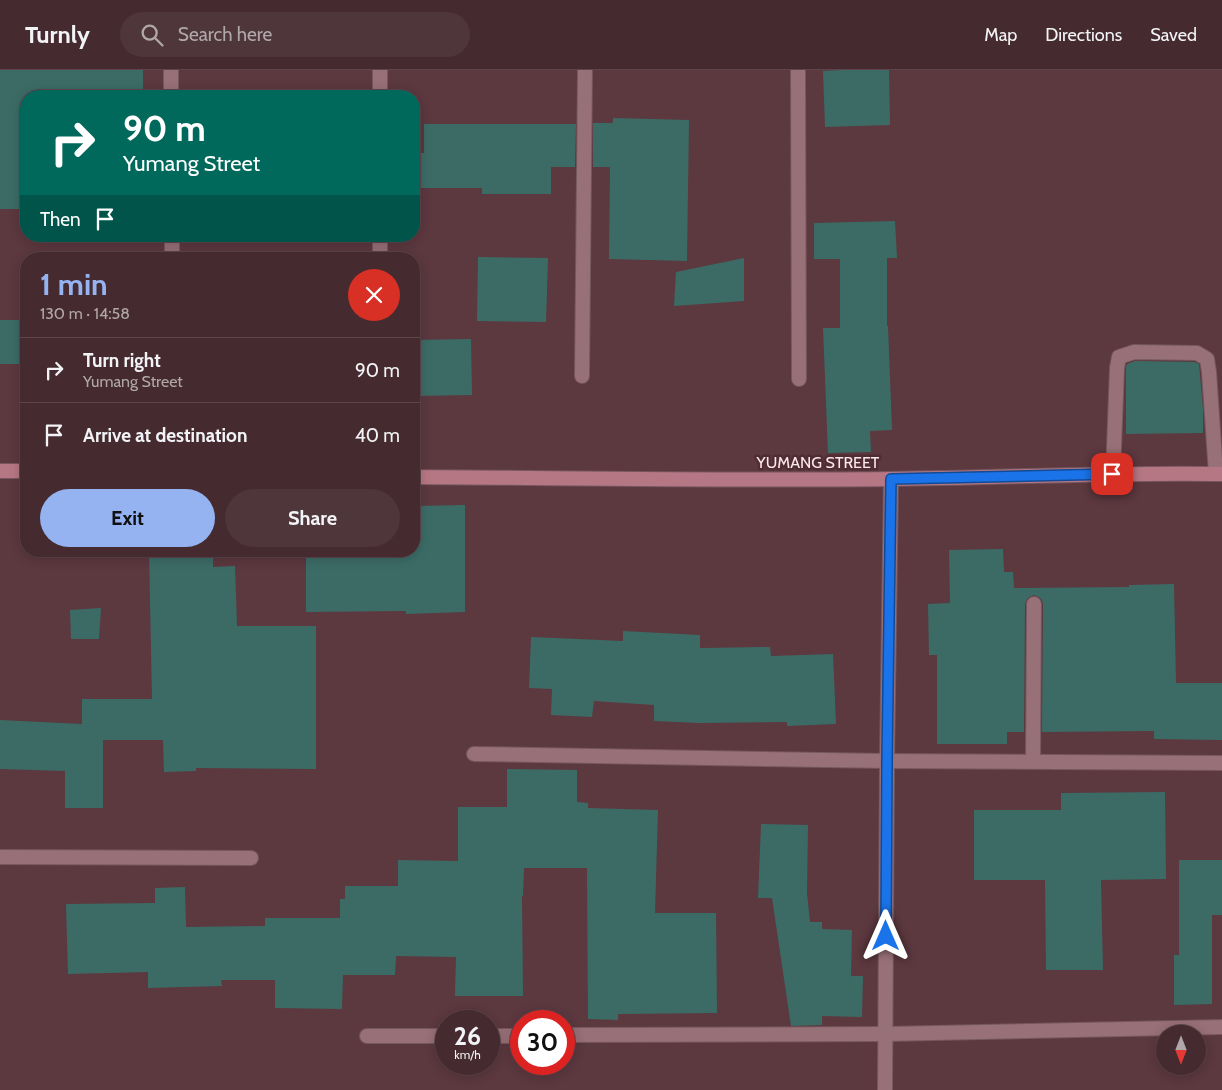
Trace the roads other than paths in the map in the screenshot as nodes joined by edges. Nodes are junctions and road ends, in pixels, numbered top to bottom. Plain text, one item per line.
1 (171, 70) edge
2 (380, 70) edge
3 (585, 70) edge
4 (798, 70) edge
5 (171, 90) edge
6 (380, 90) edge
7 (582, 376) dead end
8 (799, 379) dead end
9 (0, 471) edge
10 (20, 471) edge
11 (1112, 474) junction
12 (1219, 474) edge
13 (420, 477) edge
14 (891, 479) junction
15 (1034, 604) dead end
16 (474, 754) dead end
17 (887, 761) junction
18 (1033, 761) junction
19 (1222, 763) edge
20 (0, 857) edge
21 (252, 858) dead end
22 (1222, 1027) edge
23 (886, 1034) junction
24 (575, 1035) edge
25 (367, 1036) dead end
26 (435, 1036) edge
27 (885, 1090) edge

1 - 5 street
2 - 6 street
3 - 7 street
4 - 8 street
9 - 10 main road
11 - 12 main road, YUMANG STREET
11 - 12 street
11 - 14 main road, YUMANG STREET
13 - 14 main road, YUMANG STREET
14 - 17 street
15 - 18 street
16 - 17 street
17 - 18 street
17 - 23 street
18 - 19 street
20 - 21 street
22 - 23 street
23 - 24 street
23 - 27 street
25 - 26 street

